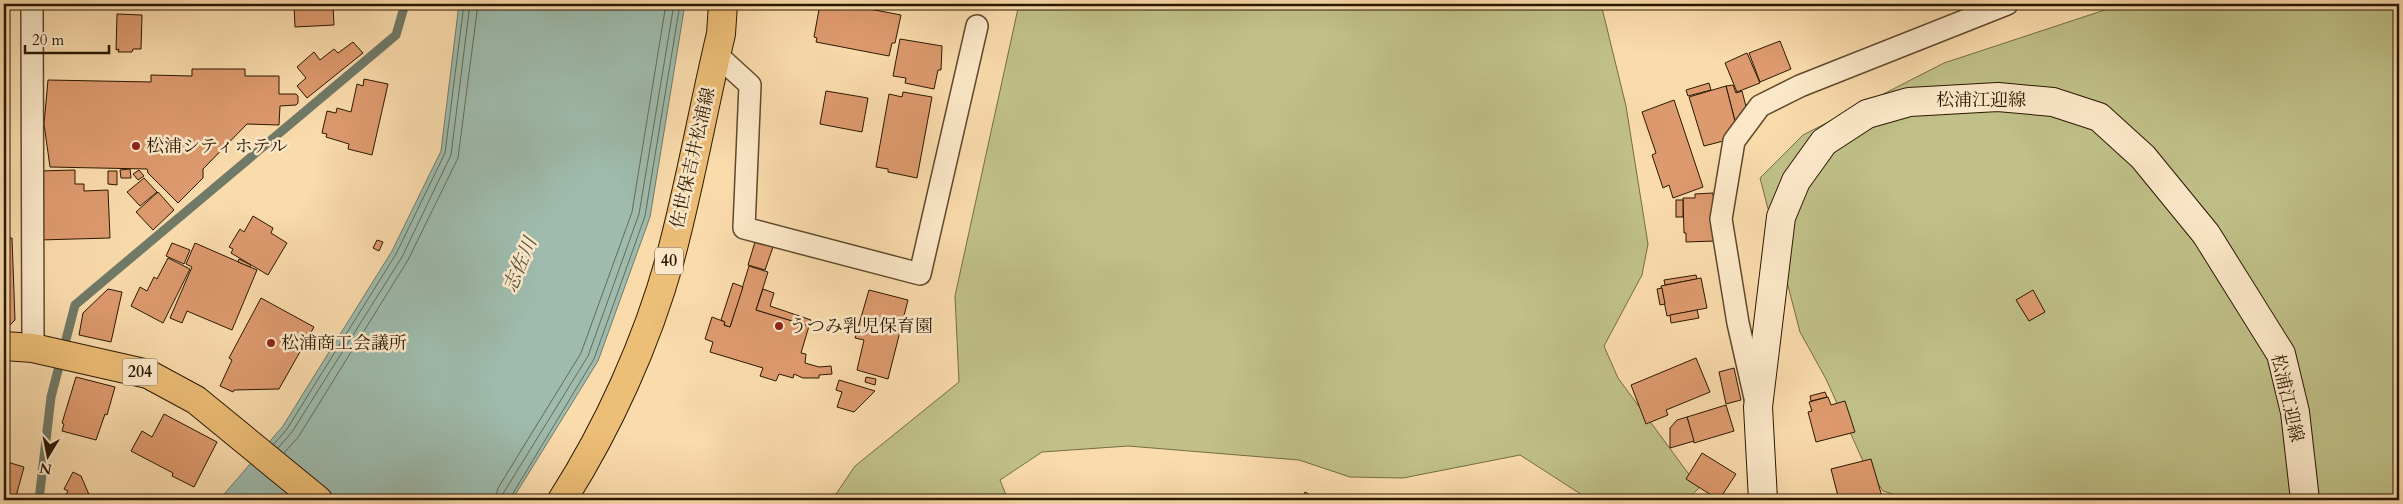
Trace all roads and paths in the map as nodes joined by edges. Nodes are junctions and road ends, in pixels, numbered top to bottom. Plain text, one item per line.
1 (32, 4) edge
2 (724, 4) edge
3 (2006, 4) edge
4 (977, 26) dead end
5 (716, 54) junction
6 (4, 346) edge
7 (33, 348) junction
8 (1758, 407) junction
9 (318, 500) edge
10 (562, 500) edge
11 (1763, 500) edge
12 (2305, 500) edge

1 - 7 street
2 - 5 main road, 佐世保吉井松浦線 / 40
3 - 8 street
4 - 5 street
5 - 10 main road, 佐世保吉井松浦線 / 40
6 - 7 main road, 204
7 - 9 main road, 204
8 - 11 main road, 松浦江迎線
8 - 12 main road, 松浦江迎線

